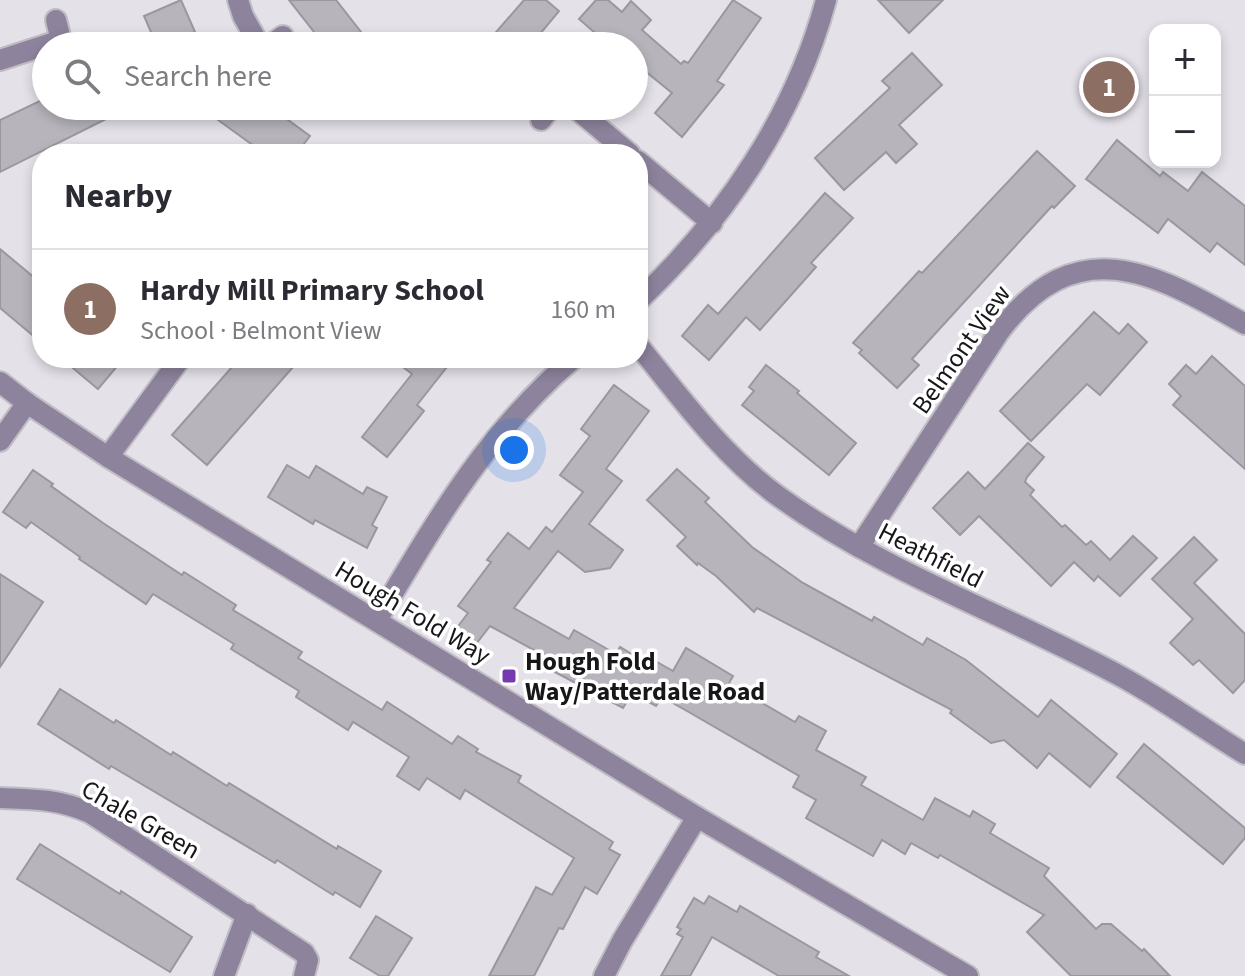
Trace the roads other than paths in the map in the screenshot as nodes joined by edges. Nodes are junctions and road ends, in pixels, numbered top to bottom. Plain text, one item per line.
1 (238, 0) edge
2 (826, 0) edge
3 (252, 32) edge
4 (32, 47) edge
5 (0, 60) edge
6 (590, 120) edge
7 (618, 144) edge
8 (648, 169) edge
9 (712, 223) junction
10 (648, 292) edge
11 (1245, 324) edge
12 (648, 358) edge
13 (174, 368) edge
14 (563, 368) edge
15 (0, 382) edge
16 (27, 403) junction
17 (0, 441) edge
18 (108, 457) junction
19 (859, 547) junction
20 (377, 620) junction
21 (1245, 754) edge
22 (0, 798) edge
23 (697, 817) junction
24 (247, 914) junction
25 (224, 976) edge
26 (304, 976) edge
27 (604, 976) edge
28 (968, 976) edge

1 - 3 street
2 - 9 street
4 - 5 street
6 - 7 street
8 - 9 street
9 - 10 street
11 - 19 street, Belmont View
12 - 19 street, Heathfield
13 - 18 street
14 - 20 street
15 - 16 street, Hough Fold Way
16 - 17 street
16 - 18 street, Hough Fold Way
18 - 20 street, Hough Fold Way
19 - 21 street, Heathfield
20 - 23 street, Hough Fold Way
22 - 24 street, Chale Green
23 - 27 street
23 - 28 street, Hough Fold Way
24 - 25 street
24 - 26 street, Chale Green

